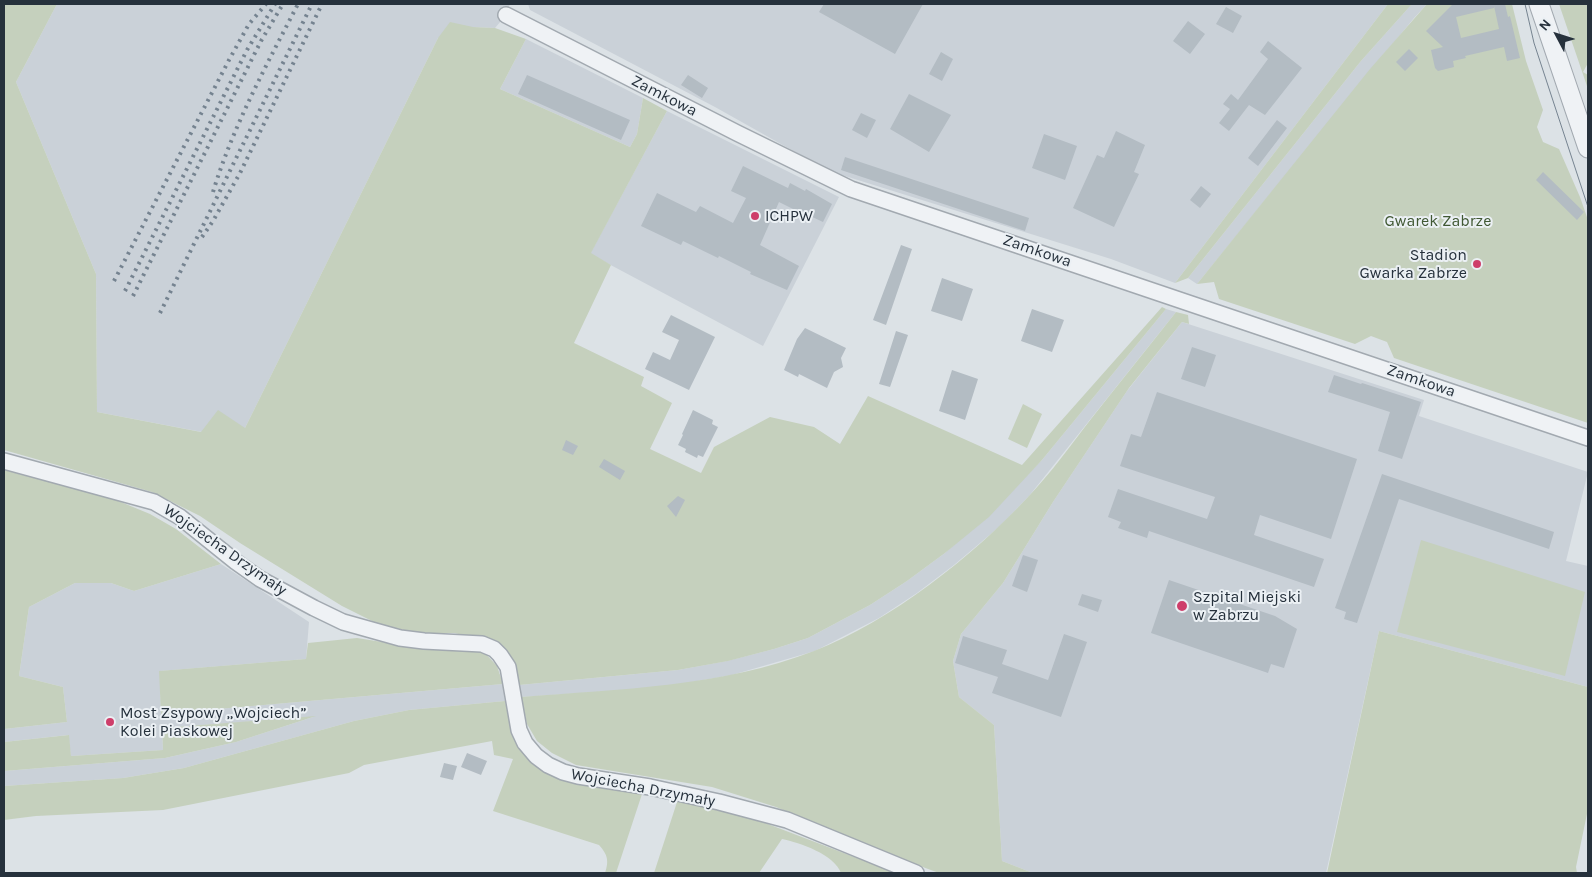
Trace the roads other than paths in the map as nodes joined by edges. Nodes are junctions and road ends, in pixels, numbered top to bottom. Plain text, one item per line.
1 (1539, 4) edge
2 (506, 15) dead end
3 (1588, 148) edge
4 (1588, 438) edge
5 (4, 461) edge
6 (916, 873) edge

1 - 3 street
2 - 4 street, Zamkowa
5 - 6 street, Wojciecha Drzymały

